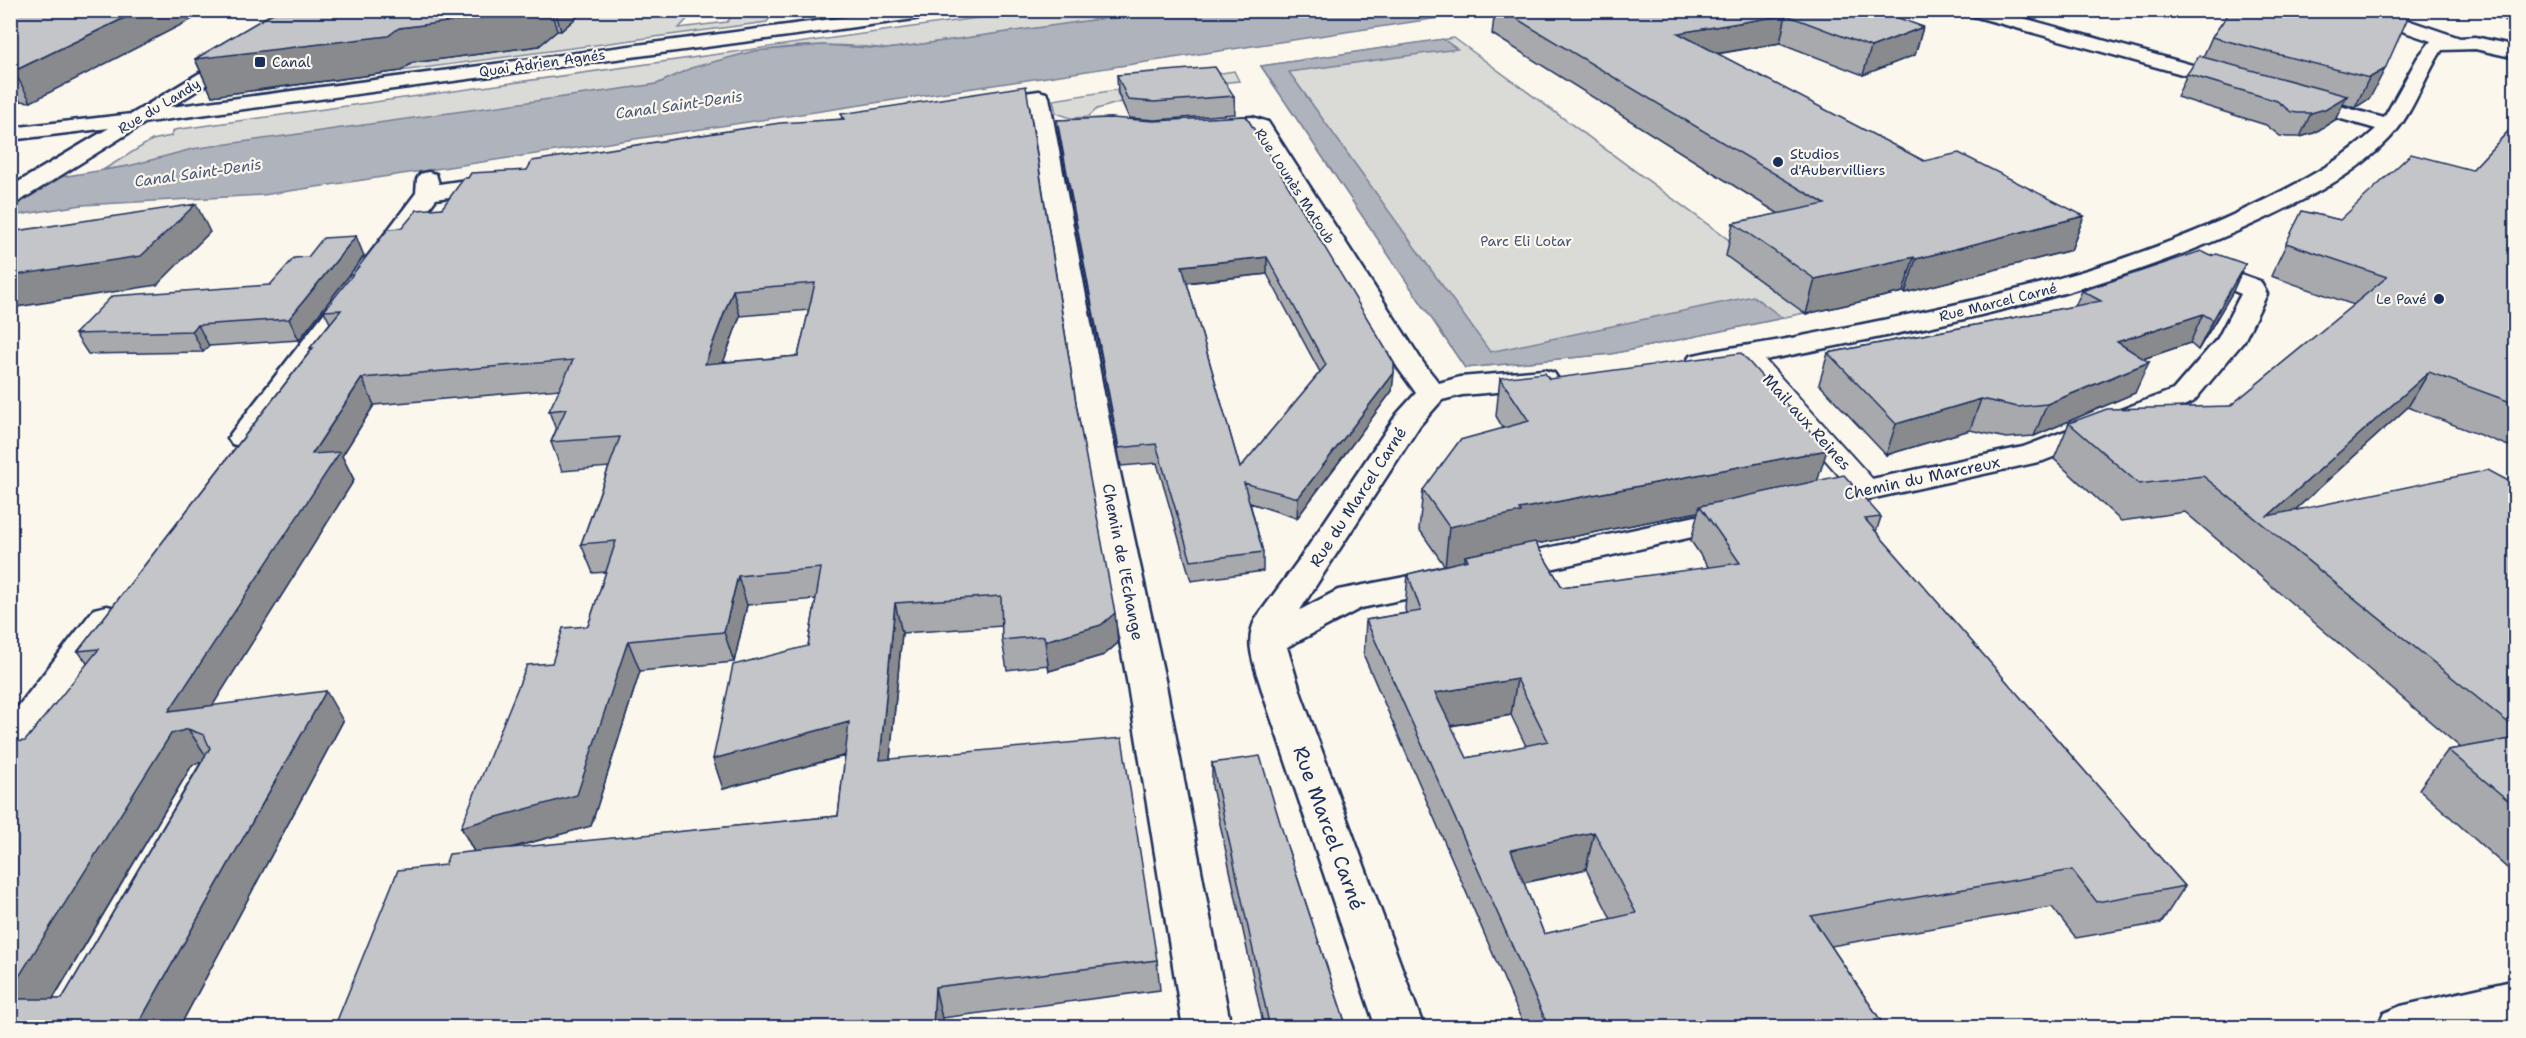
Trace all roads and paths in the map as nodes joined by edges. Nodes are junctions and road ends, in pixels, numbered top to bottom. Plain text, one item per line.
1 (317, 10) edge
2 (793, 10) edge
3 (944, 10) edge
4 (1972, 10) edge
5 (2359, 10) edge
6 (783, 32) junction
7 (2452, 42) junction
8 (2516, 52) edge
9 (2254, 88) edge
10 (2276, 94) edge
11 (958, 109) edge
12 (141, 117) junction
13 (1185, 126) edge
14 (2390, 126) junction
15 (10, 134) edge
16 (523, 178) edge
17 (10, 197) edge
18 (2165, 254) junction
19 (1746, 354) junction
20 (1672, 366) edge
21 (1573, 377) edge
22 (1446, 390) junction
23 (223, 465) edge
24 (1867, 490) junction
25 (124, 596) edge
26 (1268, 634) junction
27 (10, 746) edge
28 (2516, 1001) edge
29 (1207, 1028) edge
30 (1400, 1028) edge
31 (2401, 1028) edge

1 - 12 street, Rue du Landy
2 - 6 street
3 - 6 street, Quai Adrien Agnés
4 - 9 street
5 - 7 street
6 - 12 street, Quai Adrien Agnés
7 - 8 street
7 - 14 street, Rue Marcel Carné
10 - 14 street
11 - 29 street, Chemin de l'Echange
12 - 15 street, Quai Adrien Agnés
12 - 17 street, Rue du Landy
13 - 22 street, Rue Lounès Matoub
14 - 18 street, Rue Marcel Carné
16 - 23 street
18 - 19 street, Rue Marcel Carné
18 - 24 street, Chemin du Marcreux
19 - 20 street, Rue Marcel Carné
19 - 24 street, Mail aux Reines
21 - 22 street
22 - 26 street, Rue du Marcel Carné
24 - 26 street, Chemin du Marcreux
25 - 27 street
26 - 30 street, Rue Marcel Carné
28 - 31 street

